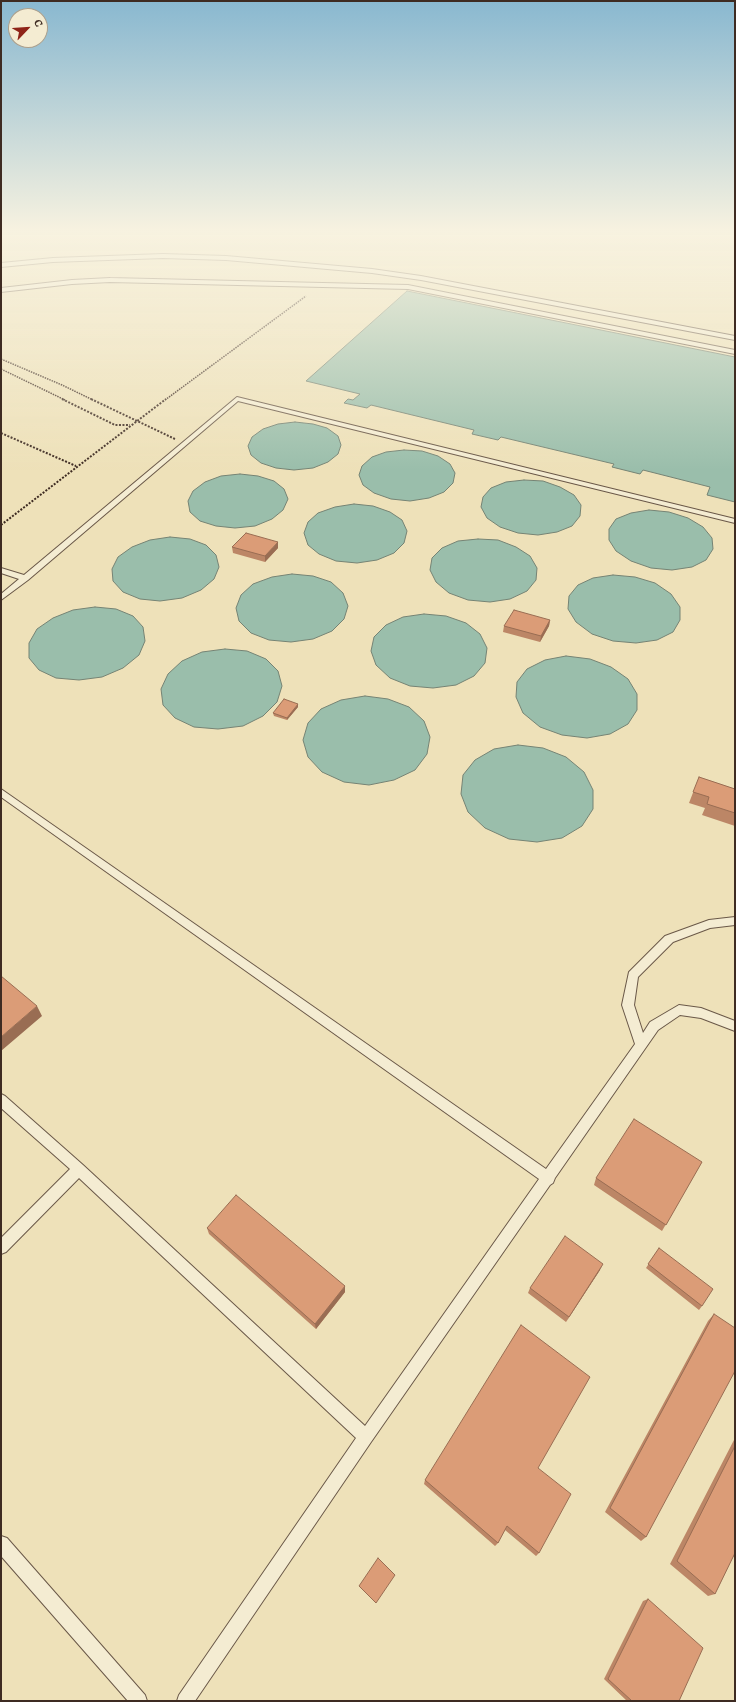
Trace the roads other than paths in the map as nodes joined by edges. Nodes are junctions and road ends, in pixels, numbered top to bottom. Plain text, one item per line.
1 (526, 310) edge
2 (591, 310) edge
3 (735, 338) edge
4 (735, 352) edge
5 (735, 521) edge
6 (1, 570) edge
7 (25, 578) junction
8 (1, 598) edge
9 (1, 792) edge
10 (735, 921) edge
11 (735, 1026) edge
12 (641, 1046) junction
13 (1, 1100) edge
14 (79, 1169) junction
15 (548, 1179) junction
16 (1, 1247) edge
17 (366, 1437) junction
18 (1, 1544) edge
19 (139, 1701) edge
20 (185, 1701) edge

1 - 4 lane
2 - 3 lane
5 - 7 lane
6 - 7 lane
7 - 8 lane
9 - 15 lane
10 - 12 lane
11 - 12 lane
12 - 15 lane
13 - 14 lane
14 - 16 lane
14 - 17 lane
15 - 17 lane
17 - 20 lane
18 - 19 lane

